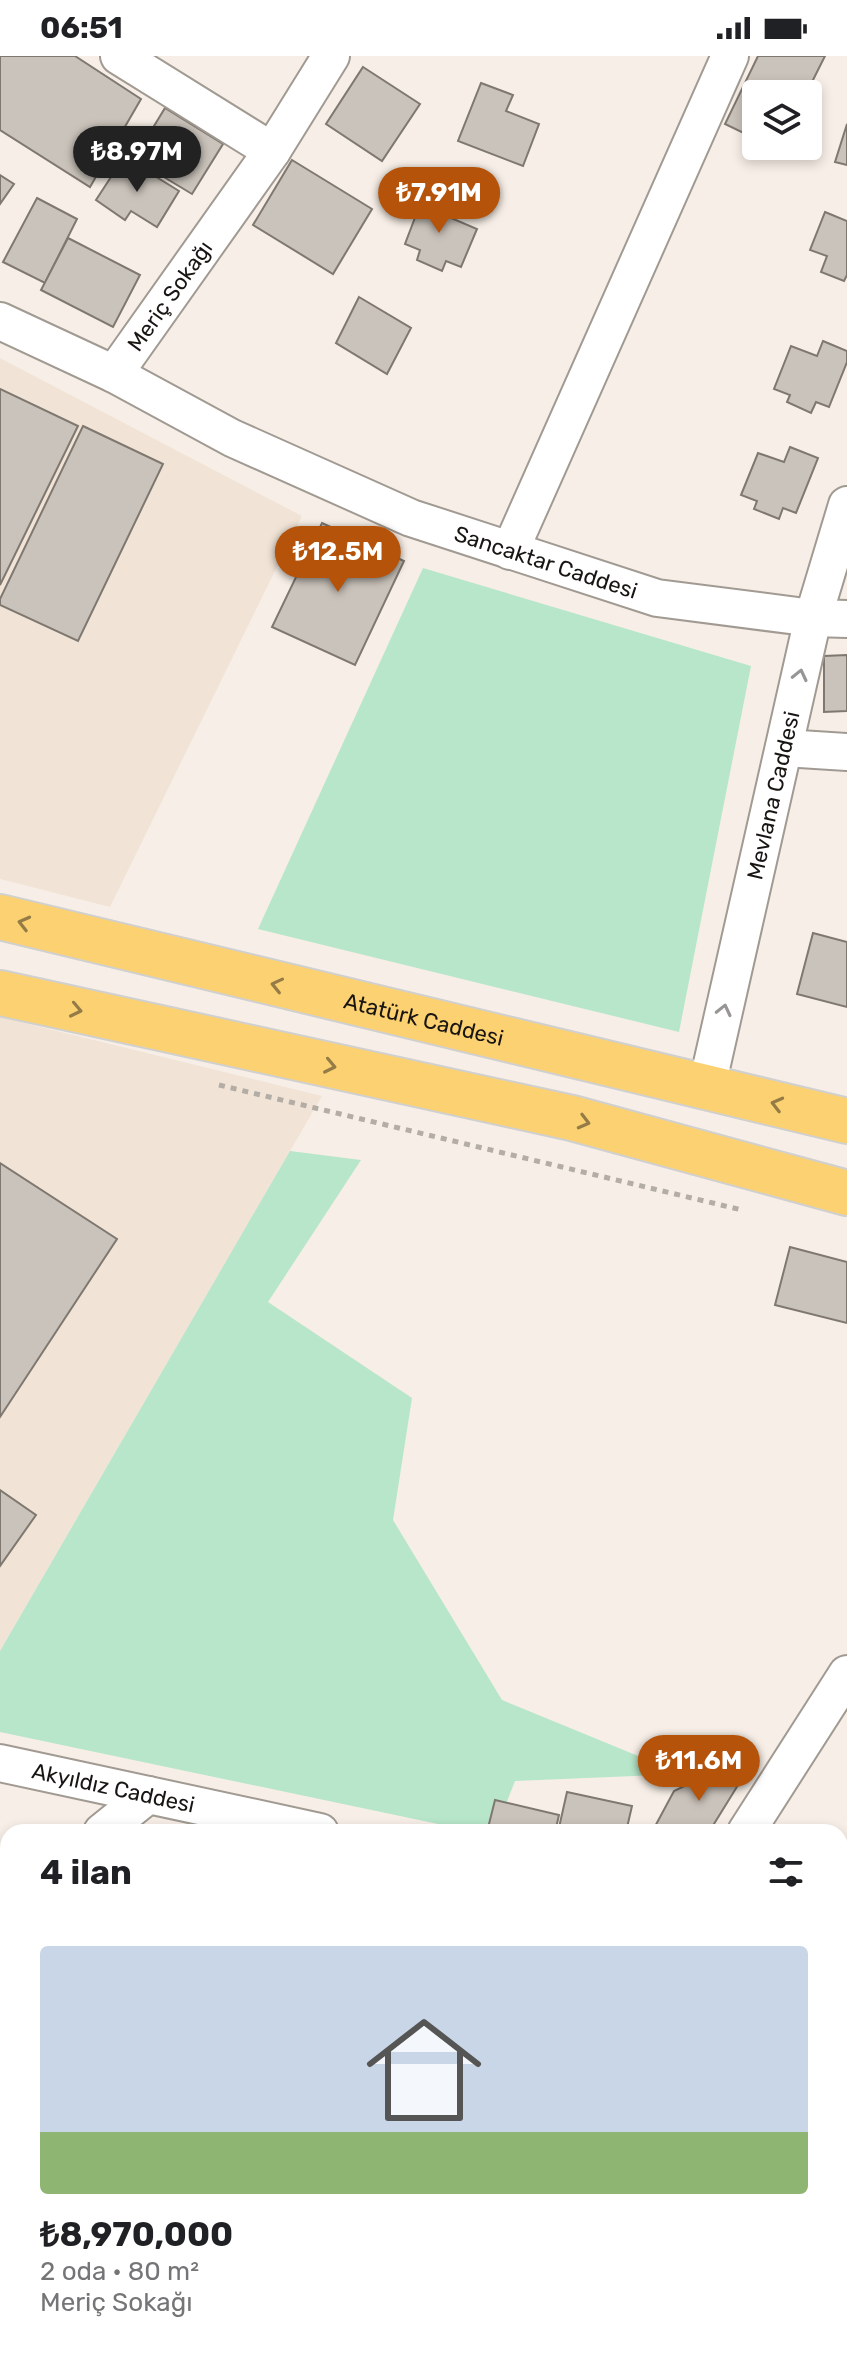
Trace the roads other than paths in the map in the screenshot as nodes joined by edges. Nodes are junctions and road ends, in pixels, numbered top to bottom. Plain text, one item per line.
1 (119, 56) edge
2 (331, 56) edge
3 (730, 56) edge
4 (272, 151) junction
5 (0, 321) edge
6 (114, 374) junction
7 (847, 505) edge
8 (510, 551) junction
9 (830, 618) edge
10 (784, 748) junction
11 (847, 752) edge
12 (0, 917) edge
13 (0, 993) edge
14 (707, 1086) junction
15 (847, 1121) edge
16 (847, 1193) edge
17 (847, 1674) edge
18 (0, 1763) edge
19 (148, 1795) junction
20 (112, 1824) edge
21 (283, 1824) edge
22 (751, 1824) edge

1 - 4 street
2 - 4 street, Meriç Sokağı
3 - 8 street
4 - 6 street, Meriç Sokağı
5 - 6 street, Sancaktar Caddesi
6 - 8 street, Sancaktar Caddesi
7 - 9 street, Mevlana Caddesi
8 - 9 street, Sancaktar Caddesi
10 -> 9 street, Mevlana Caddesi
10 - 11 street
14 -> 10 street, Mevlana Caddesi
14 -> 12 main road, Atatürk Caddesi
13 -> 16 main road
15 -> 14 main road, Atatürk Caddesi
17 - 22 street
18 - 19 street, Akyıldız Caddesi
19 - 20 street
19 - 21 street, Akyıldız Caddesi

